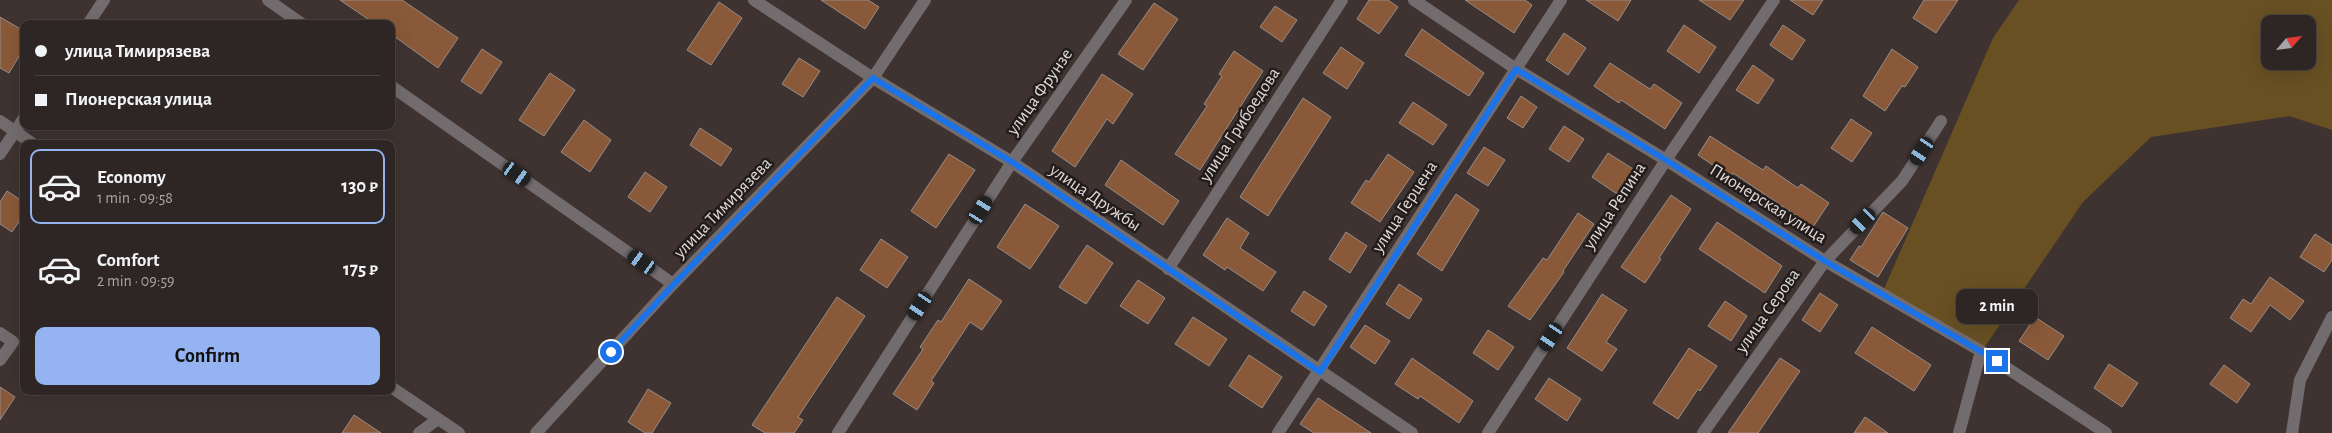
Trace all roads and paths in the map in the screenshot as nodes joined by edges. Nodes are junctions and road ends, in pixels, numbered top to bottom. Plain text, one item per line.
1 (104, 0) edge
2 (268, 0) edge
3 (754, 0) edge
4 (925, 0) edge
5 (1126, 0) edge
6 (1342, 0) edge
7 (1414, 0) edge
8 (1561, 0) edge
9 (1774, 0) edge
10 (91, 20) edge
11 (296, 20) edge
12 (1516, 69) junction
13 (873, 78) junction
14 (395, 89) edge
15 (1941, 120) dead end
16 (0, 121) edge
17 (20, 124) edge
18 (15, 131) junction
19 (27, 140) edge
20 (0, 154) edge
21 (1666, 160) junction
22 (1012, 162) junction
23 (1825, 261) junction
24 (1168, 269) junction
25 (674, 284) junction
26 (2332, 317) edge
27 (0, 333) edge
28 (1982, 351) junction
29 (0, 360) edge
30 (1320, 372) junction
31 (395, 390) edge
32 (438, 419) junction
33 (419, 433) edge
34 (459, 433) edge
35 (536, 433) edge
36 (838, 433) edge
37 (1278, 433) edge
38 (1412, 433) edge
39 (1488, 433) edge
40 (1703, 433) edge
41 (1959, 433) edge
42 (2106, 433) edge
43 (2292, 433) edge

1 - 10 street
2 - 11 street
3 - 13 street, улица Дружбы
4 - 13 street, улица Тимирязева
5 - 22 street, улица Фрунзе
6 - 24 street, улица Грибоедова
7 - 12 street, Пионерская улица
8 - 12 street, улица Герцена
9 - 21 street, улица Репина
12 - 21 street, Пионерская улица
12 - 30 street, улица Герцена
13 - 22 street, улица Дружбы
13 - 25 street, улица Тимирязева
14 - 25 street
15 - 23 street, улица Серова
16 - 18 street
17 - 18 street
18 - 19 street
18 - 20 street
21 - 23 street, Пионерская улица
21 - 39 street, улица Репина
22 - 24 street, улица Дружбы
22 - 36 street, улица Фрунзе
23 - 28 street, Пионерская улица
23 - 40 street, улица Серова
24 - 30 street, улица Дружбы
25 - 35 street, улица Тимирязева
26 - 43 street
27 - 29 street
28 - 41 street
28 - 42 street, Пионерская улица
30 - 37 street, улица Герцена
30 - 38 street, улица Дружбы
31 - 32 street
32 - 33 street
32 - 34 street

